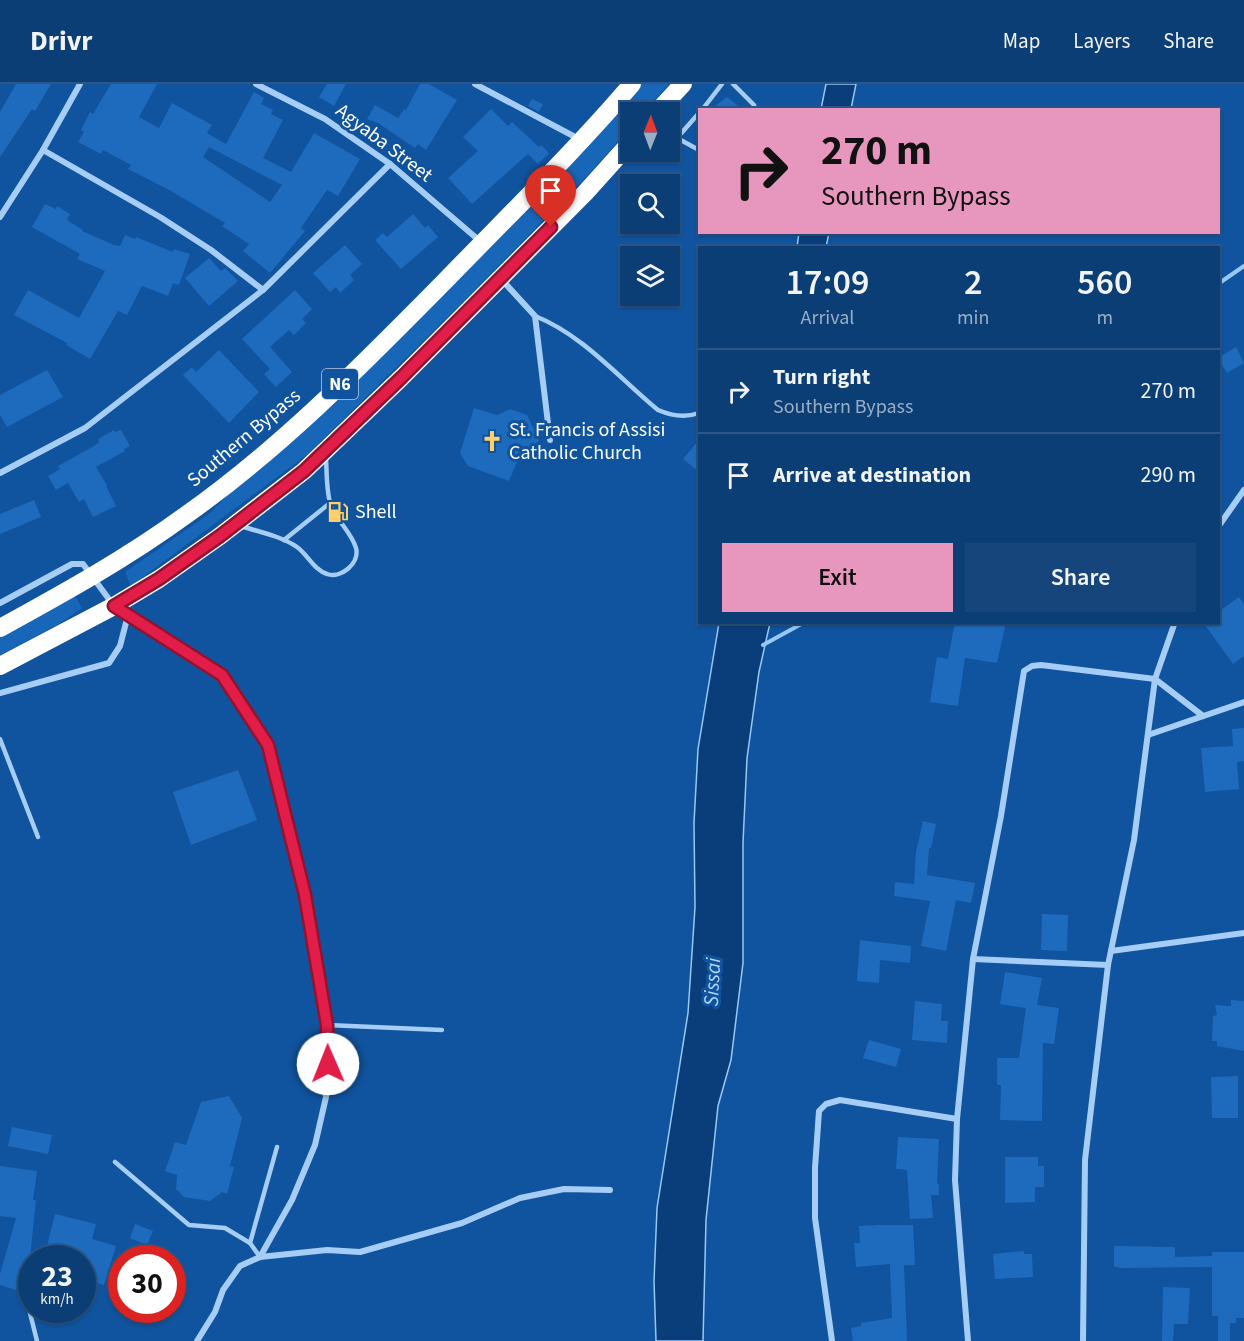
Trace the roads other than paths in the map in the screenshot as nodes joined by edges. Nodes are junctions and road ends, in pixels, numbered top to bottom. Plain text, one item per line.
1 (81, 84) edge
2 (256, 84) edge
3 (475, 84) edge
4 (632, 84) edge
5 (682, 84) edge
6 (722, 84) edge
7 (733, 84) edge
8 (666, 102) edge
9 (702, 108) edge
10 (755, 108) edge
11 (698, 113) edge
12 (680, 134) edge
13 (680, 140) edge
14 (582, 141) junction
15 (698, 149) edge
16 (44, 150) junction
17 (620, 155) edge
18 (390, 164) junction
19 (0, 217) edge
20 (482, 243) junction
21 (500, 278) junction
22 (263, 290) junction
23 (535, 316) junction
24 (698, 413) edge
25 (550, 440) dead end
26 (325, 451) junction
27 (0, 473) edge
28 (1244, 490) edge
29 (330, 503) junction
30 (236, 524) junction
31 (1220, 524) edge
32 (284, 540) junction
33 (92, 577) junction
34 (0, 603) edge
35 (121, 610) junction
36 (1174, 624) edge
37 (0, 628) edge
38 (0, 666) edge
39 (1155, 679) junction
40 (0, 693) edge
41 (1244, 702) edge
42 (1203, 716) junction
43 (1148, 735) junction
44 (0, 739) edge
45 (38, 837) dead end
46 (1244, 933) edge
47 (1111, 951) junction
48 (973, 959) junction
49 (1108, 965) junction
50 (327, 1025) junction
51 (442, 1030) dead end
52 (957, 1119) junction
53 (277, 1147) dead end
54 (115, 1162) dead end
55 (610, 1190) dead end
56 (250, 1243) junction
57 (260, 1257) junction
58 (32, 1323) edge
59 (37, 1341) edge
60 (197, 1341) edge
61 (832, 1341) edge
62 (968, 1341) edge
63 (1083, 1341) edge

1 - 16 street
2 - 18 street, Agyaba Street
3 - 14 street
4 - 14 highway, Southern Bypass / N6
5 - 8 highway
6 - 9 lane
7 - 10 lane
11 - 12 lane
13 - 15 lane
14 - 20 highway, Southern Bypass / N6
16 - 19 street
16 - 22 street
17 - 21 highway, N6
18 - 20 street, Agyaba Street
18 - 22 street
20 - 33 highway, Southern Bypass / N6
21 - 23 street
21 - 26 highway, N6
22 - 27 street
23 - 24 lane
23 - 25 street
26 - 29 lane
26 - 30 highway, N6
28 - 31 street
29 - 32 lane
29 - 32 lane
30 - 32 lane
30 - 35 highway, N6
33 - 34 street
33 - 35 street
33 - 37 highway, Southern Bypass / N6
35 - 38 highway, N6
35 - 40 street
35 - 50 street
36 - 39 street
39 - 42 street
39 - 43 street
39 - 48 street
41 - 42 street
42 - 43 street
43 - 47 street
44 - 45 lane
46 - 47 street
47 - 49 street
48 - 49 street
48 - 52 street
49 - 63 street
50 - 51 lane
50 - 57 street
52 - 61 street
52 - 62 street
53 - 56 lane
54 - 56 lane
55 - 57 street
56 - 57 lane
57 - 60 street
58 - 59 lane

